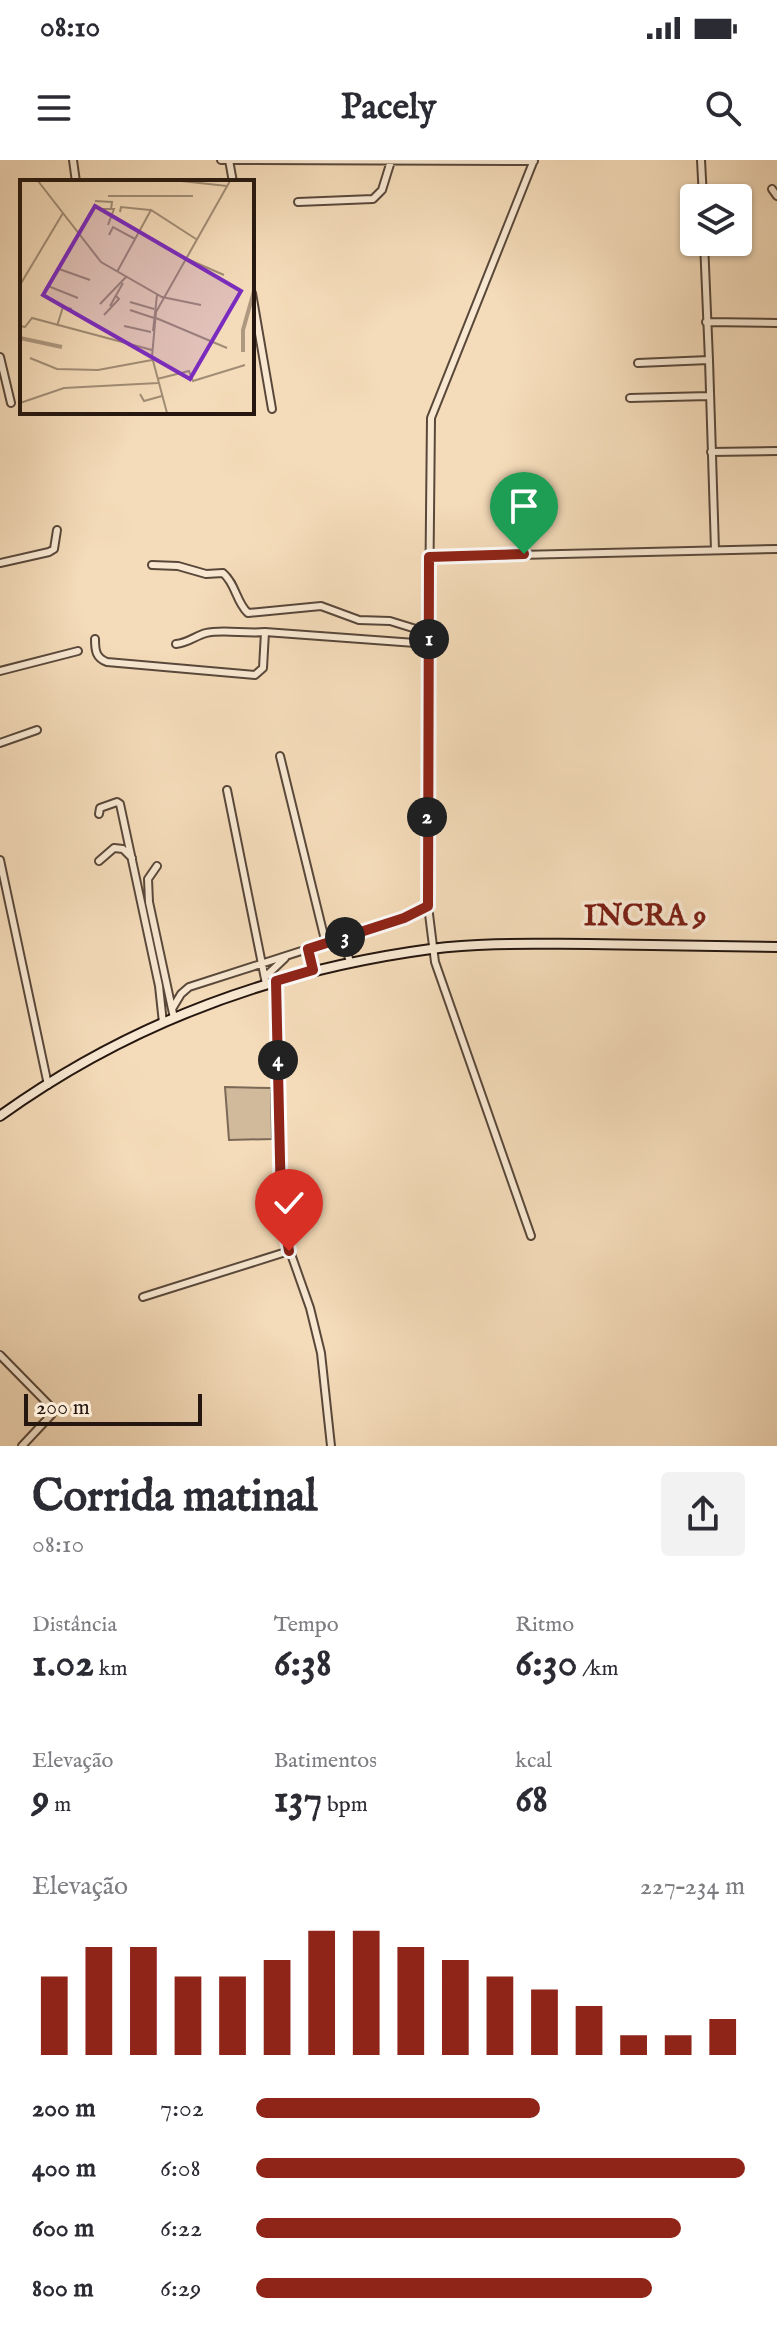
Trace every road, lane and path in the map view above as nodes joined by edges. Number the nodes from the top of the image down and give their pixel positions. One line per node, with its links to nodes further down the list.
1 (73, 160): 7 (street)
2 (221, 160): 3 (street)
3 (229, 160): 5 (street); 8 (street)
4 (701, 160): 9 (street)
5 (391, 161): 6 (street); 12 (street)
6 (534, 161): 29 (street)
7 (76, 180)
8 (233, 180)
9 (702, 184)
10 (772, 189): 11 (street)
11 (777, 196)
12 (298, 202)
13 (704, 256): 15 (street)
14 (254, 305): 23 (street)
15 (706, 322): 16 (street); 18 (street)
16 (777, 323)
17 (0, 357): 22 (street)
18 (709, 360): 19 (street); 20 (street)
19 (638, 363)
20 (709, 396): 21 (street); 25 (street)
21 (630, 398)
22 (11, 403)
23 (272, 409)
24 (777, 451): 25 (street)
25 (711, 452): 28 (street)
26 (57, 530): 30 (street)
27 (777, 549): 28 (street)
28 (715, 550): 29 (street)
29 (429, 557): 33 (street)
30 (0, 563)
31 (152, 565): 33 (street)
32 (265, 632): 34 (street); 35 (street); 36 (street)
33 (429, 633): 36 (street)
34 (95, 639)
35 (176, 644)
36 (429, 644): 48 (street)
37 (78, 651): 38 (street)
38 (0, 671)
39 (37, 730): 40 (street)
40 (0, 743)
41 (280, 756): 50 (street)
42 (227, 790): 55 (street)
43 (99, 814): 44 (street)
44 (132, 858): 46 (street); 60 (street)
45 (0, 860): 61 (street)
46 (99, 861)
47 (157, 866): 59 (street)
48 (428, 906): 49 (street); 53 (street)
49 (343, 938): 50 (street); 56 (street)
50 (326, 944): 52 (street)
51 (777, 947): 53 (main road)
52 (308, 949): 54 (street); 57 (street)
53 (433, 949): 56 (main road); 63 (street)
54 (288, 956): 55 (street); 58 (street)
55 (262, 962): 58 (street); 59 (street)
56 (350, 962): 57 (main road)
57 (313, 970): 58 (main road)
58 (269, 980): 59 (main road); 64 (street)
59 (173, 1013): 60 (main road)
60 (163, 1023): 61 (main road)
61 (48, 1085): 62 (main road)
62 (0, 1116)
63 (531, 1236)
64 (289, 1251): 65 (street); 68 (street)
65 (143, 1297)
66 (0, 1355): 67 (street)
67 (22, 1446)
68 (331, 1446)

